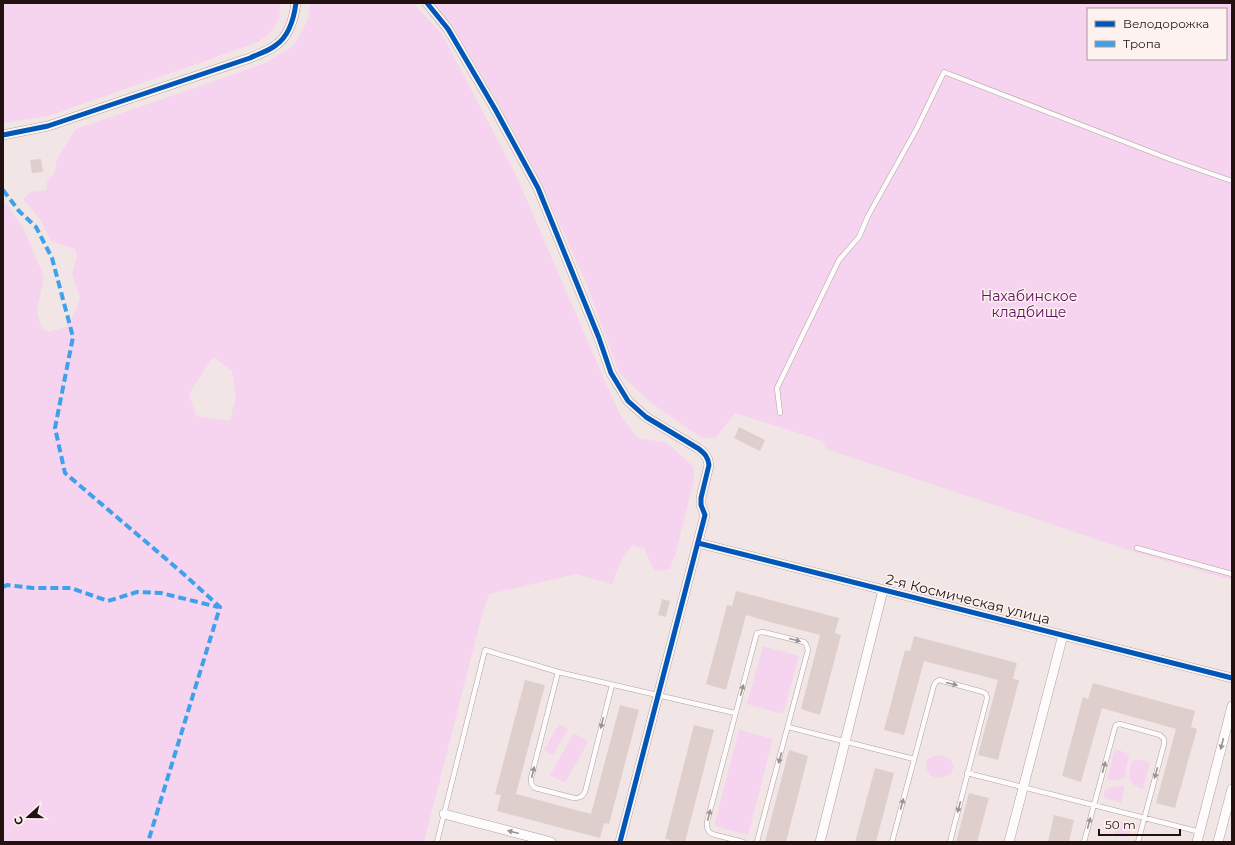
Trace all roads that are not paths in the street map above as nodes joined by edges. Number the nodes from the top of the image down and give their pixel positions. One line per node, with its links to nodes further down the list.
1 (296, 3): 3 (street)
2 (426, 3): 6 (street)
3 (3, 135)
4 (1232, 181): 5 (lane)
5 (780, 413)
6 (698, 544): 9 (street, 2-я Космическая улица); 14 (street)
7 (1137, 548): 8 (lane)
8 (1232, 574)
9 (883, 590): 10 (street, 2-я Космическая улица); 19 (street)
10 (1063, 635): 12 (street, 2-я Космическая улица); 22 (street)
11 (558, 672): 13 (lane); 13 (lane, one-way to 11); 25 (lane)
12 (1232, 678)
13 (612, 685): 14 (lane)
14 (658, 695): 16 (lane); 30 (street)
15 (1232, 706): 18 (street)
16 (735, 713): 17 (lane, one-way to 17); 31 (lane, one-way to 16)
17 (788, 727): 19 (lane); 32 (lane, one-way to 32)
18 (1229, 730): 27 (street, one-way to 27)
19 (845, 742): 20 (lane); 33 (street)
20 (914, 759): 21 (lane, one-way to 21); 34 (lane, one-way to 20)
21 (967, 773): 22 (lane); 35 (lane, one-way to 35)
22 (1024, 787): 24 (lane); 36 (street)
23 (1232, 790): 40 (street)
24 (1094, 805): 26 (lane); 26 (lane, one-way to 26); 37 (lane, one-way to 24)
25 (444, 814): 28 (lane); 29 (street, one-way to 25)
26 (1144, 818): 27 (lane); 38 (lane)
27 (1200, 832): 39 (street)
28 (437, 842)
29 (551, 842)
30 (620, 842)
31 (743, 842)
32 (757, 842)
33 (820, 842)
34 (892, 842)
35 (950, 842)
36 (1009, 842)
37 (1084, 842)
38 (1138, 842)
39 (1197, 842)
40 (1218, 842)

